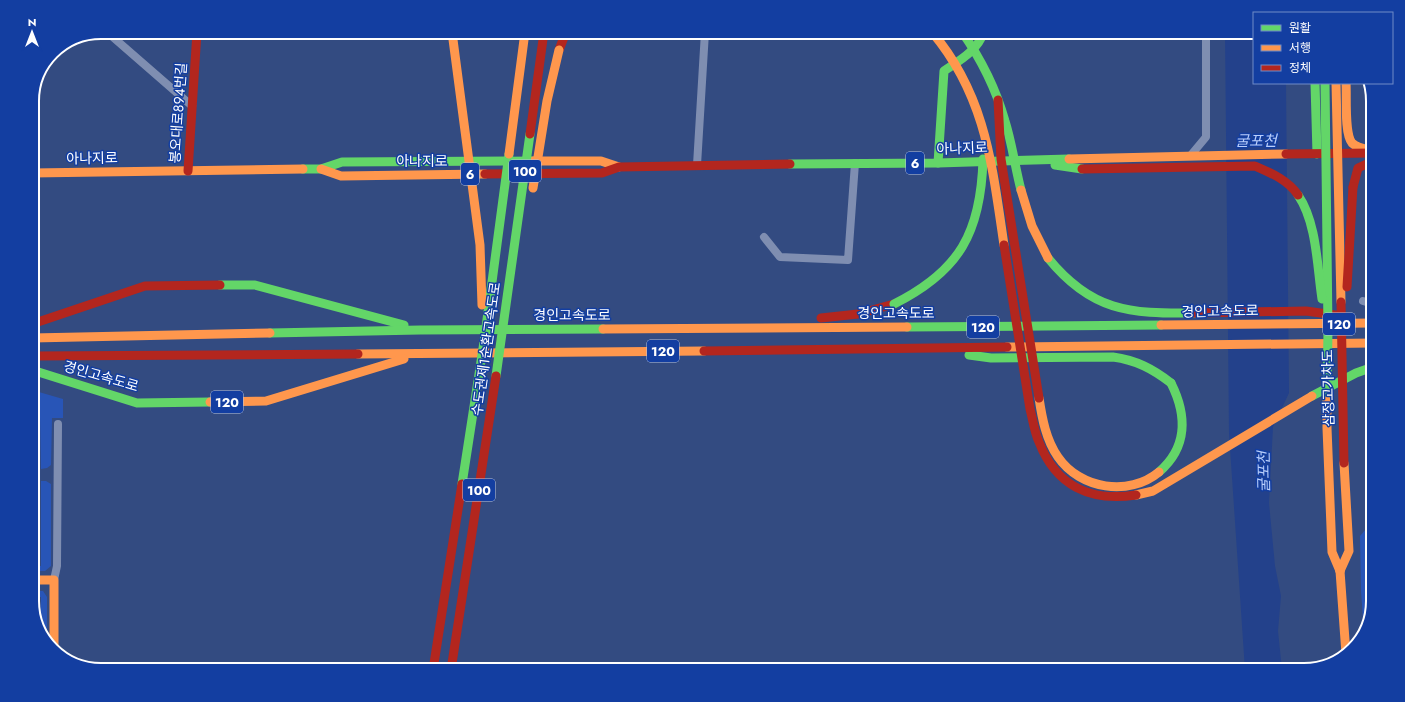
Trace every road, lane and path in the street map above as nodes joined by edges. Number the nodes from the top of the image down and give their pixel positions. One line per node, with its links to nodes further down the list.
1 (115, 39): 17 (street)
2 (197, 39): 17 (main road, 봉오대로894번길)
3 (453, 39): 46 (main road, bridge)
4 (524, 39): 46 (main road, 수도권제1순환고속도로 / 100, bridge)
5 (543, 39): 37 (main road, 수도권제1순환고속도로 / 100, bridge)
6 (563, 39): 32 (main road, bridge)
7 (705, 39): 27 (street)
8 (938, 39): 18 (main road, bridge)
9 (966, 39): 16 (main road, bridge)
10 (982, 39): 24 (main road)
11 (1206, 39): 22 (street)
12 (1316, 84): 21 (main road)
13 (1325, 84): 43 (main road, 삼정고가차도, bridge)
14 (1336, 84): 44 (main road, 삼정고가차도, bridge)
15 (1346, 84): 19 (main road)
16 (998, 100): 38 (main road, bridge); 48 (main road, bridge)
17 (192, 106): 30 (main road, 봉오대로894번길)
18 (983, 130): 41 (main road, bridge); 51 (main road, bridge)
19 (1366, 149)
20 (1366, 153): 21 (main road, 6)
21 (1316, 154): 22 (main road, 아나지로 / 6)
22 (1191, 155): 23 (main road, 아나지로 / 6)
23 (1025, 160): 24 (main road, 아나지로 / 6); 43 (main road, bridge)
24 (938, 163): 25 (main road, 아나지로 / 6)
25 (855, 164): 27 (main road, 아나지로 / 6); 33 (street)
26 (1366, 164): 44 (main road, bridge)
27 (697, 165): 28 (main road, 아나지로 / 6)
28 (619, 167): 29 (main road, 아나지로 / 6); 29 (main road, 아나지로 / 6)
29 (321, 169): 30 (main road, 아나지로 / 6)
30 (188, 171): 31 (main road, 아나지로 / 6)
31 (39, 173)
32 (531, 199)
33 (764, 237)
34 (523, 253): 37 (main road, bridge)
35 (1363, 301): 36 (street)
36 (1366, 302)
37 (506, 310): 62 (main road, 수도권제1순환고속도로 / 100, bridge)
38 (1366, 318)
39 (39, 322): 42 (main road, 경인고속도로 / 120)
40 (1366, 323): 41 (main road, 경인고속도로 / 120)
41 (753, 328): 42 (main road, 경인고속도로 / 120)
42 (420, 330): 45 (main road, 경인고속도로 / 120)
43 (1328, 330): 54 (main road, 삼정고가차도, bridge)
44 (1341, 331): 54 (main road, 삼정고가차도, bridge)
45 (39, 338)
46 (484, 342): 60 (main road, 수도권제1순환고속도로 / 100, bridge)
47 (1366, 343): 48 (main road, 경인고속도로 / 120)
48 (904, 348): 49 (main road, 경인고속도로 / 120)
49 (421, 354): 50 (main road, 경인고속도로 / 120); 52 (main road, 경인고속도로 / 120)
50 (39, 356)
51 (1366, 369)
52 (39, 372)
53 (58, 424): 56 (street)
54 (1340, 571): 59 (main road, 삼정고가차도)
55 (39, 580): 56 (main road)
56 (54, 580): 58 (main road)
57 (447, 620): 61 (main road)
58 (54, 642)
59 (1346, 647)
60 (434, 663)
61 (441, 663)
62 (452, 663)

